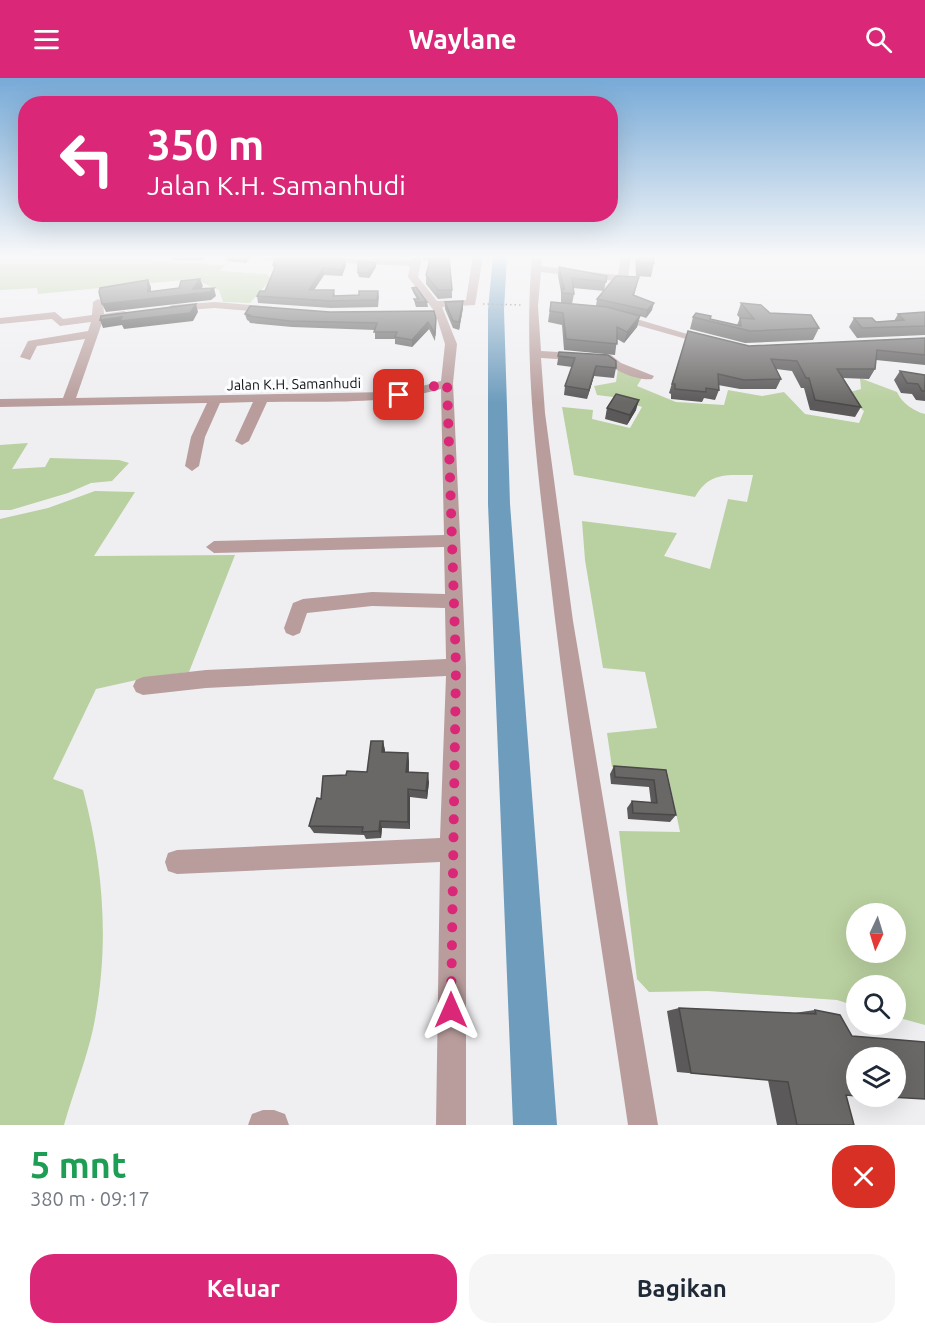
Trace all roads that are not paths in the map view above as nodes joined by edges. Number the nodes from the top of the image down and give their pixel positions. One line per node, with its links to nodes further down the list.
1 (98, 305): 10 (street)
2 (431, 305): 6 (street)
3 (460, 305): 6 (street)
4 (533, 305): 14 (street)
5 (160, 309): 7 (street)
6 (434, 309): 17 (street)
7 (290, 311)
8 (139, 312): 10 (street)
9 (602, 312): 13 (street)
10 (98, 318): 11 (street); 12 (street)
11 (0, 321)
12 (92, 334): 15 (street); 19 (street)
13 (719, 344)
14 (546, 354): 16 (street); 35 (street)
15 (26, 357)
16 (648, 376)
17 (447, 383): 18 (street, Jalan K.H. Samanhudi); 24 (street)
18 (262, 398): 20 (street, Jalan K.H. Samanhudi); 22 (street)
19 (69, 400): 20 (street, Jalan K.H. Samanhudi); 21 (street, Jalan K.H. Samanhudi)
20 (215, 400): 23 (street)
21 (0, 403)
22 (242, 441)
23 (192, 465)
24 (442, 542): 25 (street); 26 (street)
25 (214, 547)
26 (442, 601): 27 (street); 28 (street)
27 (293, 628)
28 (442, 667): 29 (street); 30 (street)
29 (142, 686)
30 (437, 849): 31 (street); 34 (street)
31 (177, 862)
32 (263, 1125): 33 (street)
33 (274, 1125)
34 (451, 1125)
35 (643, 1125)

